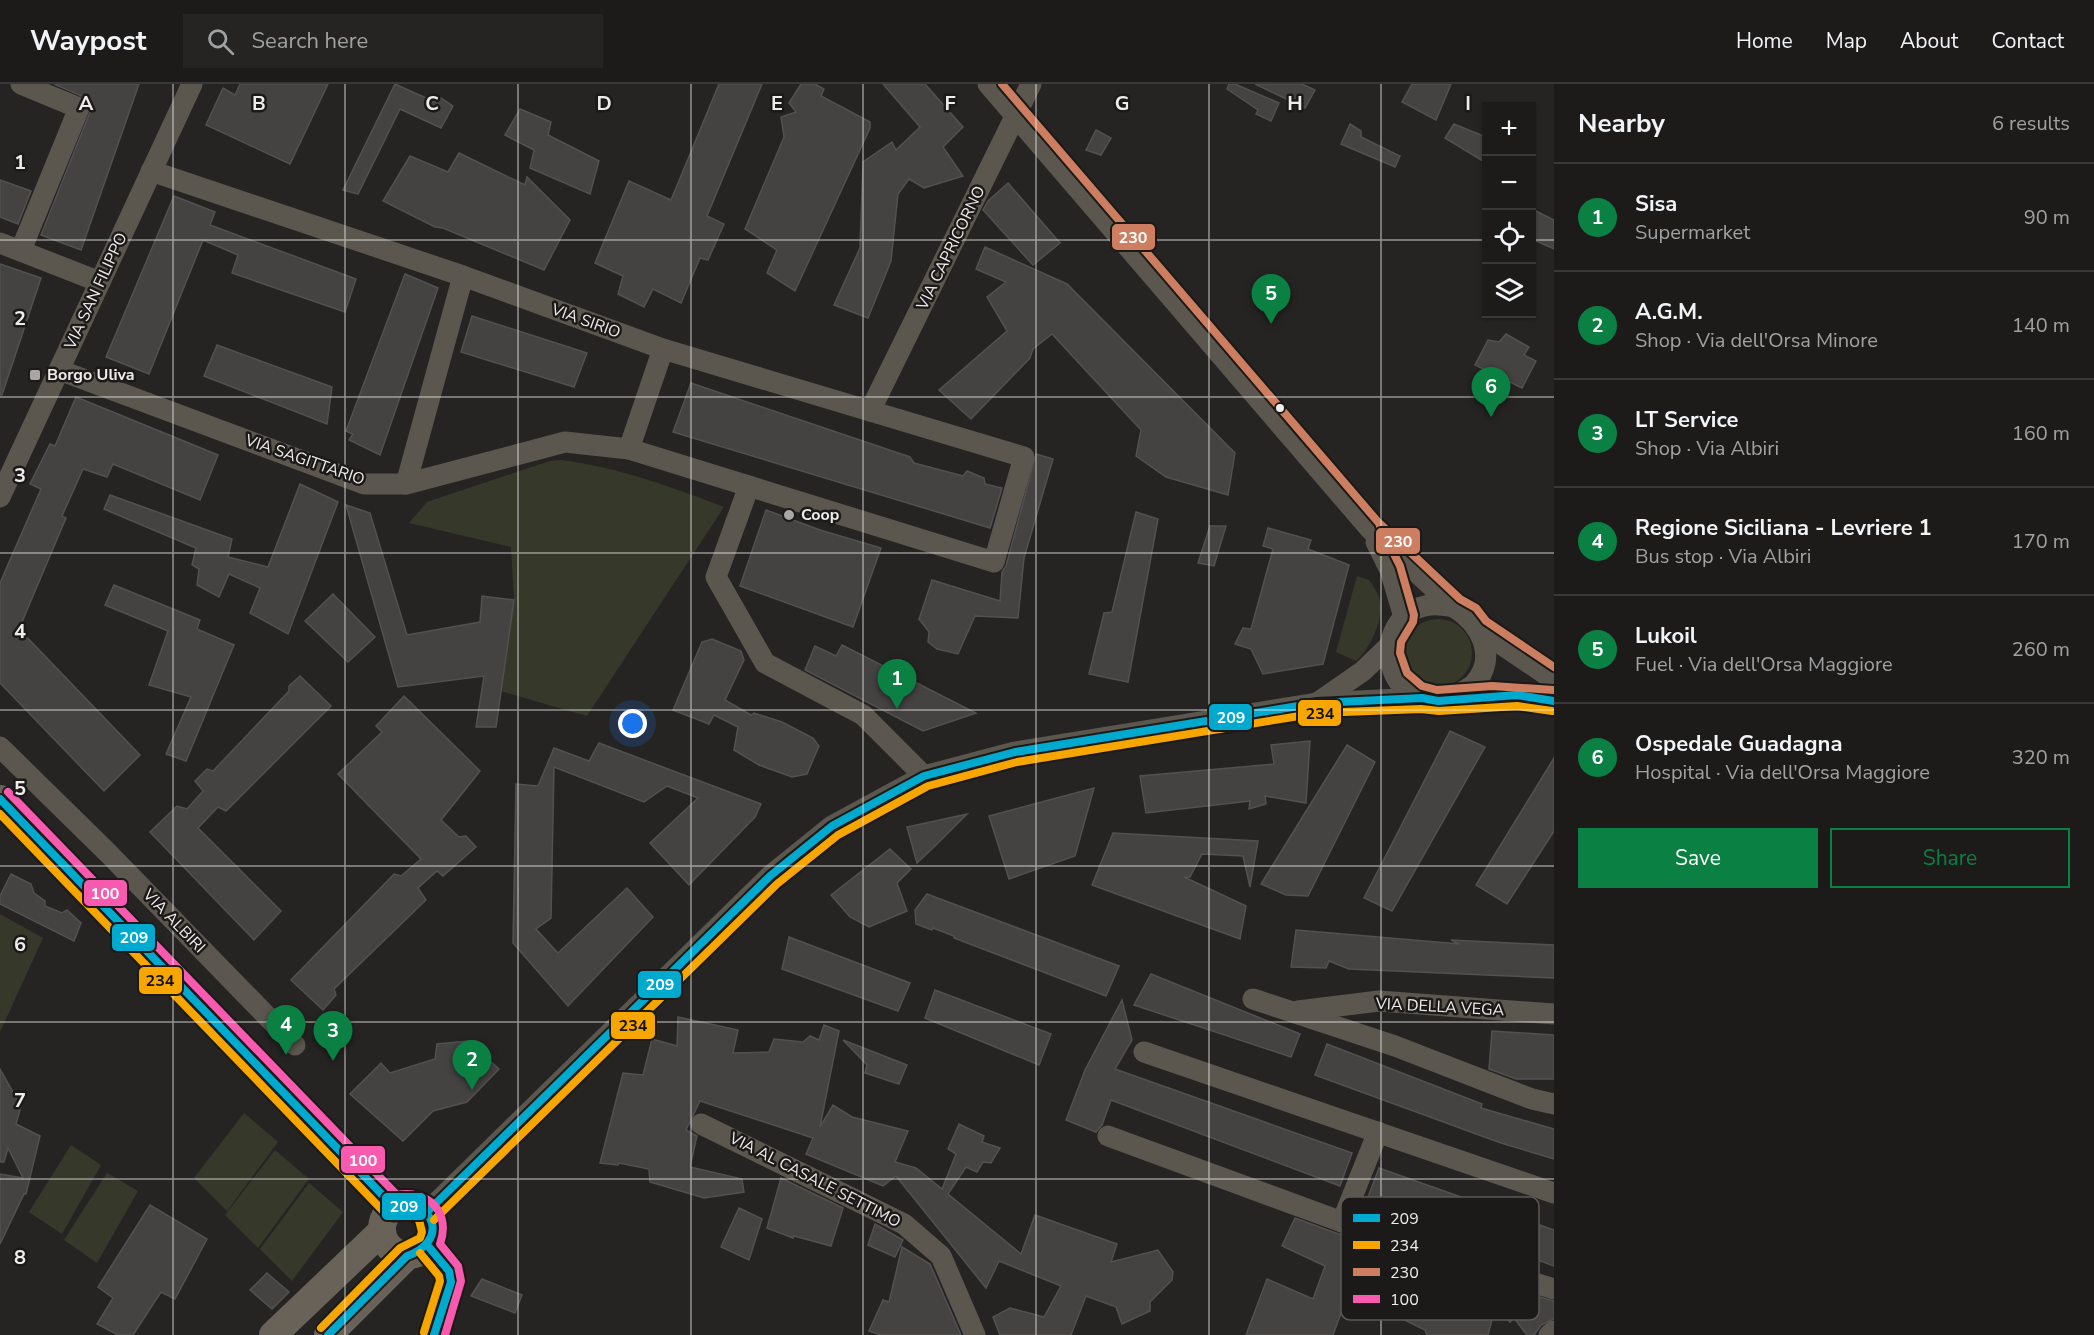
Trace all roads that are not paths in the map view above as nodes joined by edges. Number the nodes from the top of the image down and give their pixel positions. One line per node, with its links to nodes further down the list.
1 (21, 84): 8 (street)
2 (192, 84): 6 (street, VIA SAN FILIPPO)
3 (988, 84): 5 (street)
4 (1031, 84): 5 (street, VIA CAPRICORNO)
5 (1017, 115): 13 (street, VIA CAPRICORNO); 19 (street)
6 (151, 171): 9 (street, VIA SIRIO); 10 (street, VIA SAN FILIPPO)
7 (0, 243): 8 (street)
8 (21, 250): 10 (street)
9 (463, 276): 11 (street, VIA SIRIO); 16 (street)
10 (100, 282): 12 (street, VIA SAN FILIPPO)
11 (663, 349): 13 (street, VIA SIRIO); 14 (street)
12 (59, 370): 16 (street, VIA SAGITTARIO); 17 (street, VIA SAN FILIPPO)
13 (870, 411): 15 (street, VIA SIRIO)
14 (629, 449): 16 (street, VIA SAGITTARIO); 18 (street, VIA SAGITTARIO)
15 (1024, 457): 18 (street, VIA SAGITTARIO)
16 (406, 484)
17 (2, 486)
18 (749, 486): 30 (street)
19 (1370, 529): 20 (street); 21 (street)
20 (1454, 607): 21 (street); 22 (street)
21 (1404, 617): 23 (street)
22 (1479, 629): 24 (street); 26 (street)
23 (1389, 646): 25 (street); 28 (street)
24 (1554, 680)
25 (1422, 698): 26 (street); 28 (street)
26 (1454, 698): 27 (street)
27 (1554, 701)
28 (1317, 703): 30 (street)
29 (0, 747): 35 (street, VIA ALBIRI)
30 (924, 776): 44 (street)
31 (0, 799): 43 (street)
32 (1253, 999): 33 (street)
33 (1290, 1011): 34 (street, VIA DELLA VEGA); 37 (street)
34 (1554, 1014)
35 (295, 1045)
36 (1144, 1052): 39 (street)
37 (1554, 1104)
38 (701, 1124): 54 (street, VIA AL CASALE SETTIMO)
39 (1378, 1132): 41 (street); 42 (street)
40 (1108, 1136): 45 (street)
41 (1554, 1193)
42 (1352, 1197)
43 (394, 1207): 44 (street); 46 (street)
44 (427, 1212): 47 (street)
45 (1341, 1222)
46 (382, 1232): 47 (street); 51 (street)
47 (418, 1251): 52 (street); 53 (street)
48 (1539, 1284): 49 (street)
49 (1554, 1289)
50 (1554, 1332): 55 (street)
51 (273, 1335)
52 (328, 1335)
53 (434, 1335)
54 (975, 1335)
55 (1549, 1335)

